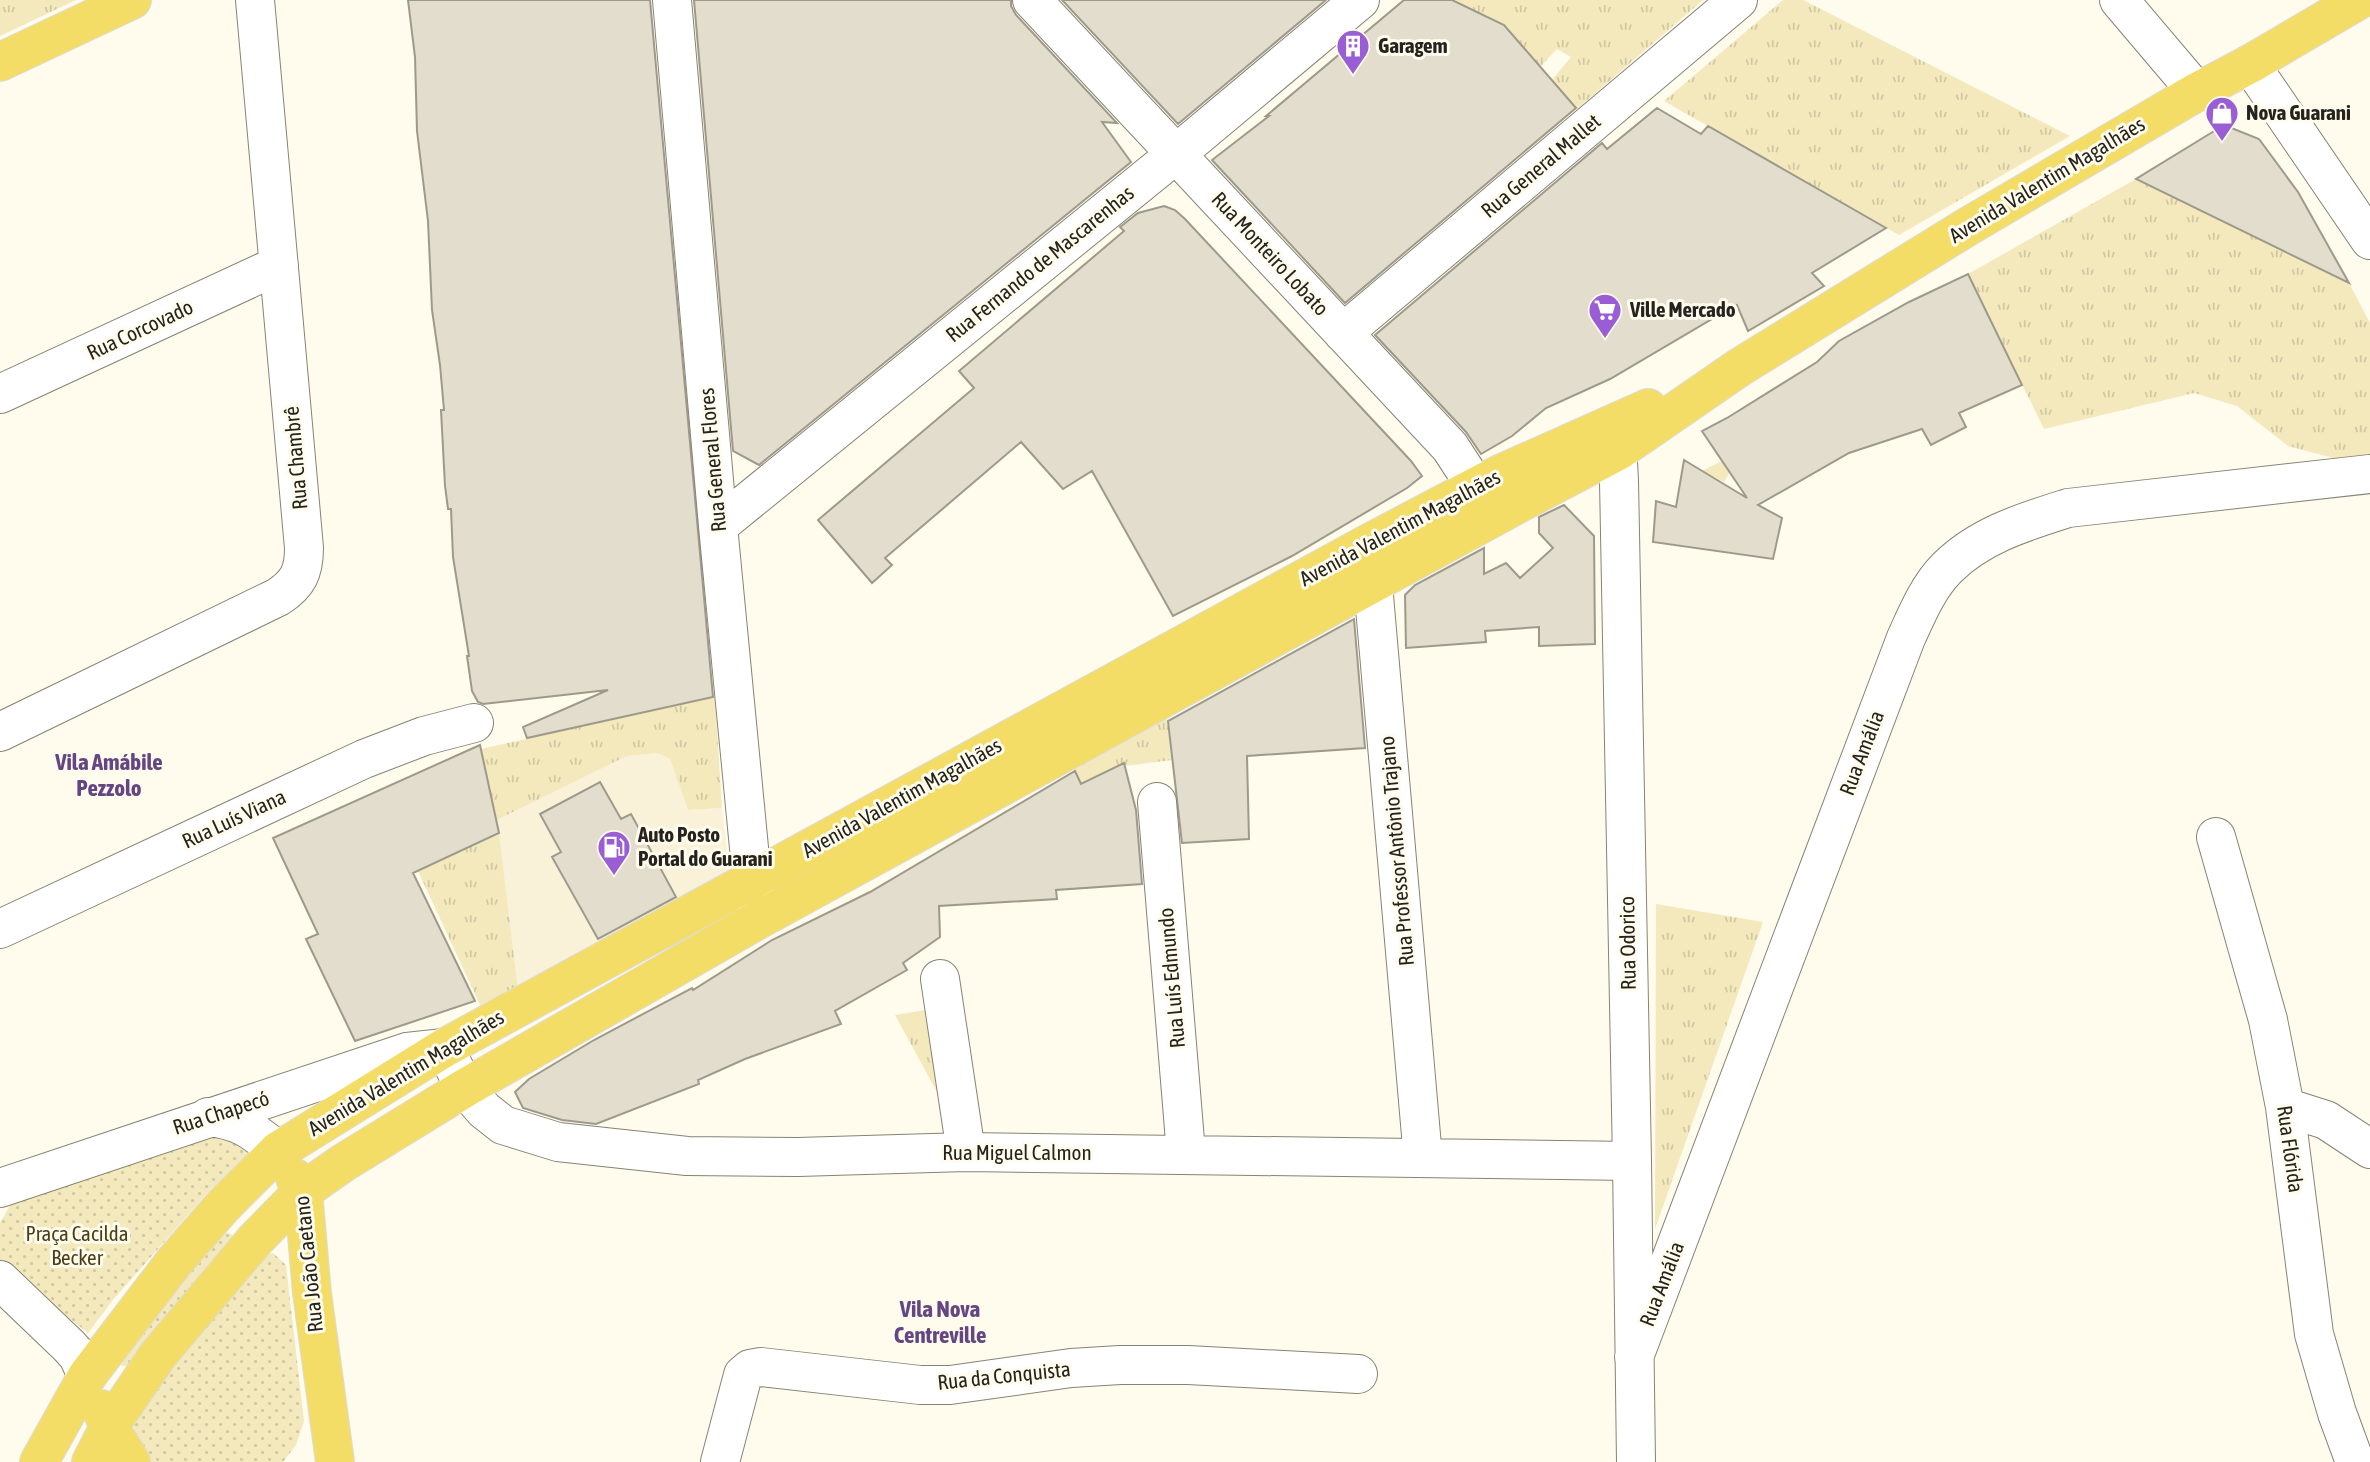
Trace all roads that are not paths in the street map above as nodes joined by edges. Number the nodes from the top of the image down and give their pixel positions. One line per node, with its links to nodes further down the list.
1 (132, 0): 9 (main road)
2 (255, 0): 14 (street, Rua Chambrê)
3 (672, 0): 20 (street, Rua General Flores)
4 (1032, 0): 12 (street, Rua Monteiro Lobato)
5 (1360, 0): 12 (street, Rua Fernando de Mascarenhas)
6 (1738, 0): 15 (street, Rua General Mallet)
7 (2119, 0): 11 (street)
8 (2359, 0): 10 (main road, Avenida Valentim Magalhães)
9 (0, 62)
10 (2250, 64): 11 (main road, Avenida Valentim Magalhães); 13 (street)
11 (2197, 92): 17 (main road, Avenida Valentim Magalhães)
12 (1176, 154): 15 (street, Rua Monteiro Lobato); 20 (street, Rua Fernando de Mascarenhas)
13 (2370, 240)
14 (279, 265): 16 (street, Rua Corcovado); 24 (street, Rua Chambrê)
15 (1343, 333): 19 (street, Rua Monteiro Lobato)
16 (0, 394)
17 (1617, 437): 19 (main road, Avenida Valentim Magalhães); 40 (street, Rua Odorico)
18 (2370, 474): 44 (street, Rua Amália)
19 (1482, 504): 21 (main road, Avenida Valentim Magalhães); 22 (main road, Avenida Valentim Magalhães)
20 (718, 526): 27 (street, Rua General Flores)
21 (1369, 543): 22 (street, Rua Professor Antônio Trajano); 27 (main road, Avenida Valentim Magalhães)
22 (1374, 583): 28 (main road, Avenida Valentim Magalhães); 39 (street, Rua Professor Antônio Trajano)
23 (474, 723): 29 (street, Rua Luís Viana)
24 (0, 732)
25 (1157, 802): 38 (street, Rua Luís Edmundo)
26 (2216, 837): 33 (street, Rua Flórida)
27 (752, 879): 28 (street, Rua General Flores); 31 (main road, Avenida Valentim Magalhães)
28 (758, 920): 32 (main road, Avenida Valentim Magalhães)
29 (0, 929)
30 (940, 979): 37 (street)
31 (444, 1048): 32 (street, Rua Miguel Calmon); 34 (street, Rua Chapecó); 36 (main road, Avenida Valentim Magalhães)
32 (465, 1088): 37 (street, Rua Miguel Calmon); 42 (main road, Avenida Valentim Magalhães)
33 (2286, 1107): 35 (street); 54 (street, Rua Flórida)
34 (208, 1117): 36 (street, Rua João Caetano); 41 (street, Rua Chapecó)
35 (2370, 1149)
36 (278, 1151): 42 (main road, Rua João Caetano); 46 (main road, Avenida Valentim Magalhães)
37 (965, 1152): 38 (street, Rua Miguel Calmon)
38 (1186, 1153): 39 (street, Rua Miguel Calmon)
39 (1423, 1158): 40 (street, Rua Miguel Calmon)
40 (1632, 1161): 44 (street, Rua Odorico)
41 (0, 1188)
42 (303, 1191): 47 (main road, Avenida Valentim Magalhães); 48 (main road, Rua João Caetano)
43 (0, 1280): 46 (street)
44 (1634, 1357): 53 (street, Rua Odorico)
45 (1358, 1374): 52 (street, Rua da Conquista)
46 (87, 1376): 47 (main road); 49 (main road, Avenida Valentim Magalhães)
47 (109, 1427): 50 (main road, Avenida Valentim Magalhães); 51 (main road)
48 (329, 1455)
49 (39, 1462)
50 (91, 1462)
51 (131, 1462)
52 (720, 1462)
53 (1636, 1462)
54 (2355, 1462)

